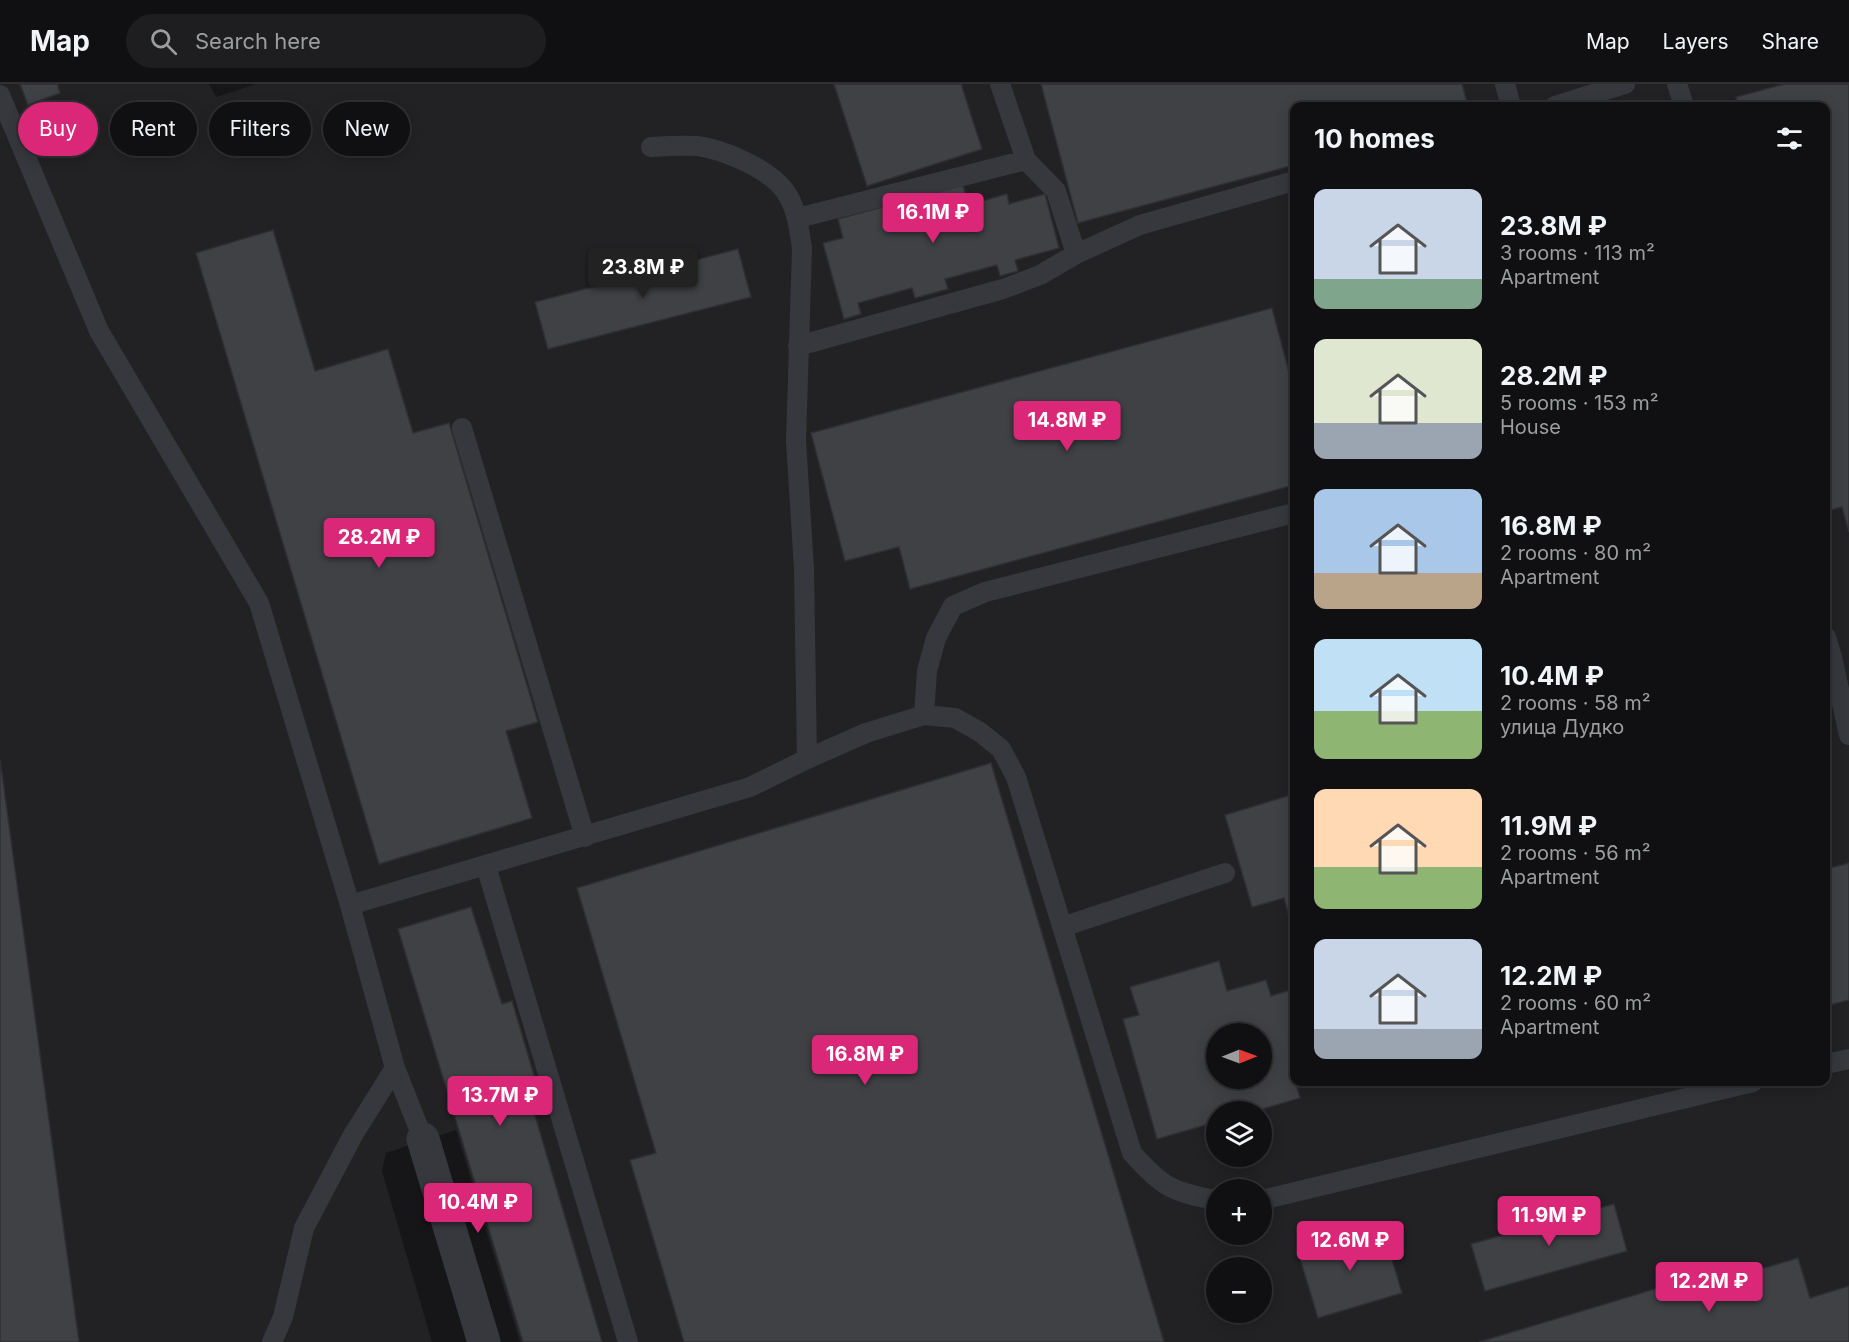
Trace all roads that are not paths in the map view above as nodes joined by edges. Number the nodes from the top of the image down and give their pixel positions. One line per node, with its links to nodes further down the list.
1 (1000, 84): 10 (lane)
2 (1505, 84): 6 (lane)
3 (1625, 84): 7 (lane)
4 (1677, 84): 8 (lane)
5 (0, 95): 24 (lane)
6 (1510, 102)
7 (1568, 102)
8 (1683, 102)
9 (651, 147): 12 (lane)
10 (1026, 160): 12 (lane); 13 (lane)
11 (1290, 182): 13 (lane)
12 (798, 218): 14 (lane)
13 (1076, 254): 14 (lane)
14 (798, 346): 20 (lane)
15 (462, 428): 21 (lane)
16 (1290, 514): 18 (lane)
17 (1830, 650): 19 (lane)
18 (924, 715): 20 (lane); 25 (lane)
19 (1849, 735)
20 (807, 759): 21 (lane)
21 (585, 837): 22 (lane)
22 (486, 866): 24 (lane); 35 (lane)
23 (1225, 873): 25 (lane)
24 (350, 905): 28 (lane)
25 (1062, 927): 31 (lane)
26 (1849, 1059): 27 (lane)
27 (1830, 1063)
28 (395, 1068): 30 (lane); 33 (lane)
29 (1737, 1086): 32 (lane)
30 (423, 1139): 34 (street)
31 (1206, 1198)
32 (1272, 1198)
33 (272, 1342)
34 (483, 1342)
35 (628, 1342)

